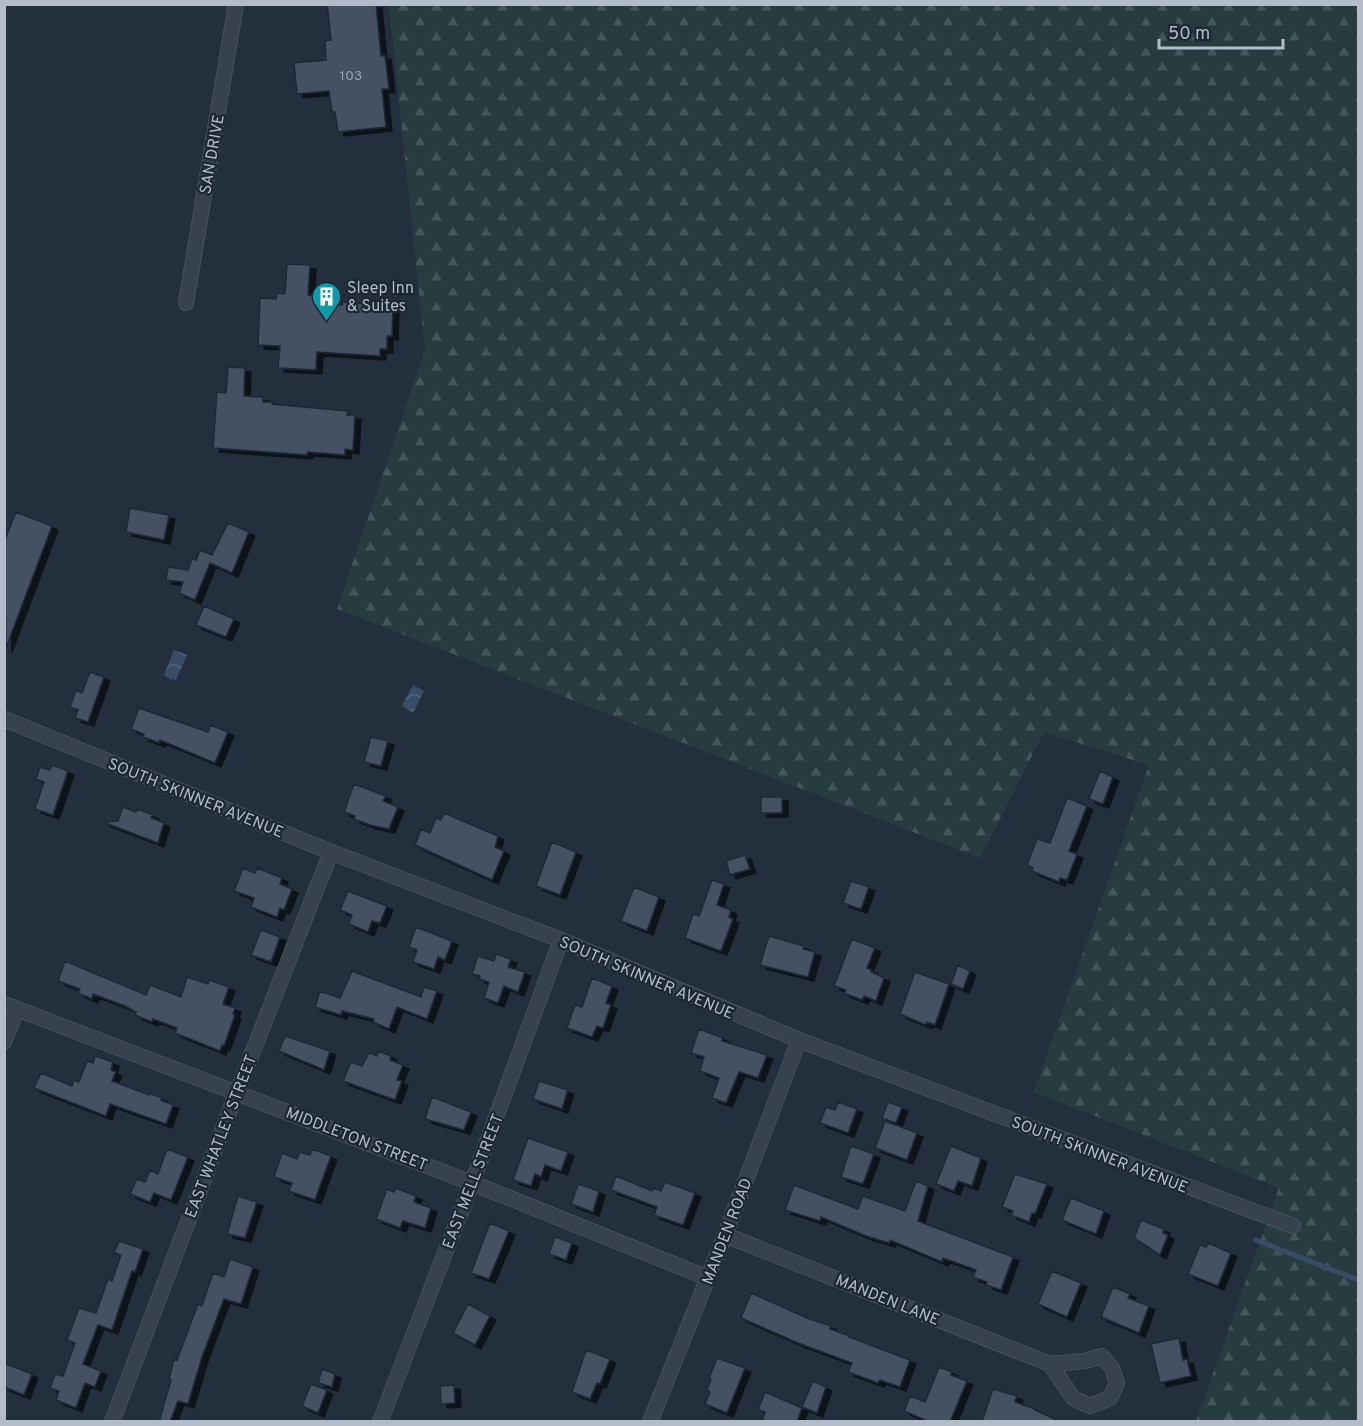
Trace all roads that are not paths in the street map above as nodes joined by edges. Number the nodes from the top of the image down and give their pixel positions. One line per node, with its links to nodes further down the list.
1 (236, 4): 2 (street, SAN DRIVE)
2 (186, 303)
3 (4, 719): 4 (street, SOUTH SKINNER AVENUE)
4 (331, 852): 5 (street, SOUTH SKINNER AVENUE); 9 (street, EAST WHATLEY STREET)
5 (561, 940): 7 (street, SOUTH SKINNER AVENUE); 10 (street, EAST MELL STREET)
6 (11, 1006): 8 (street); 9 (street, MIDDLETON STREET)
7 (799, 1040): 11 (street, SOUTH SKINNER AVENUE); 12 (street, MANDEN ROAD)
8 (4, 1042)
9 (237, 1092): 10 (street, MIDDLETON STREET); 15 (street, EAST WHATLEY STREET)
10 (472, 1183): 13 (street, MIDDLETON STREET); 16 (street, EAST MELL STREET)
11 (1293, 1226)
12 (725, 1235): 13 (street, MANDEN ROAD); 14 (street, MANDEN LANE)
13 (708, 1278): 17 (street, MANDEN ROAD)
14 (1050, 1364)
15 (112, 1422)
16 (380, 1422)
17 (651, 1422)

